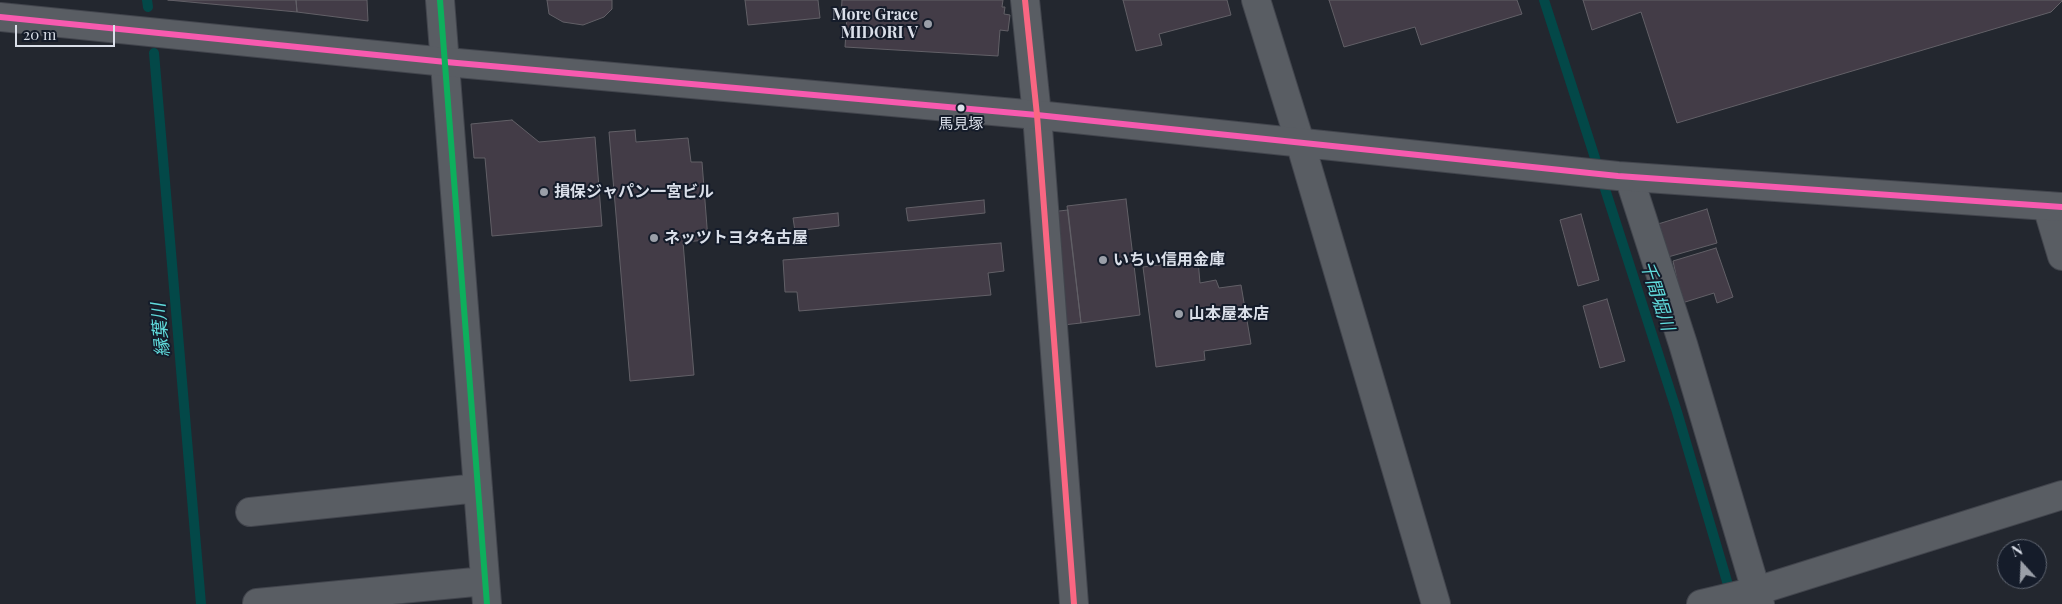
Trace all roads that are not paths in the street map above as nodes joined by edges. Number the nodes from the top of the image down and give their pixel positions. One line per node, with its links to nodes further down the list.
1 (440, 0): 5 (street)
2 (1025, 0): 6 (street)
3 (1256, 0): 7 (street)
4 (0, 17): 5 (street)
5 (446, 62): 6 (street); 11 (street)
6 (1037, 115): 7 (street); 18 (street)
7 (1300, 142): 8 (street); 19 (street)
8 (1624, 177): 9 (street); 15 (street)
9 (2055, 207): 10 (street)
10 (2062, 256)
11 (478, 488): 13 (street); 14 (street)
12 (2062, 495): 15 (street)
13 (250, 512)
14 (486, 592): 17 (street)
15 (1753, 596): 16 (street)
16 (1709, 602)
17 (257, 603)
18 (1074, 604)
19 (1436, 604)

